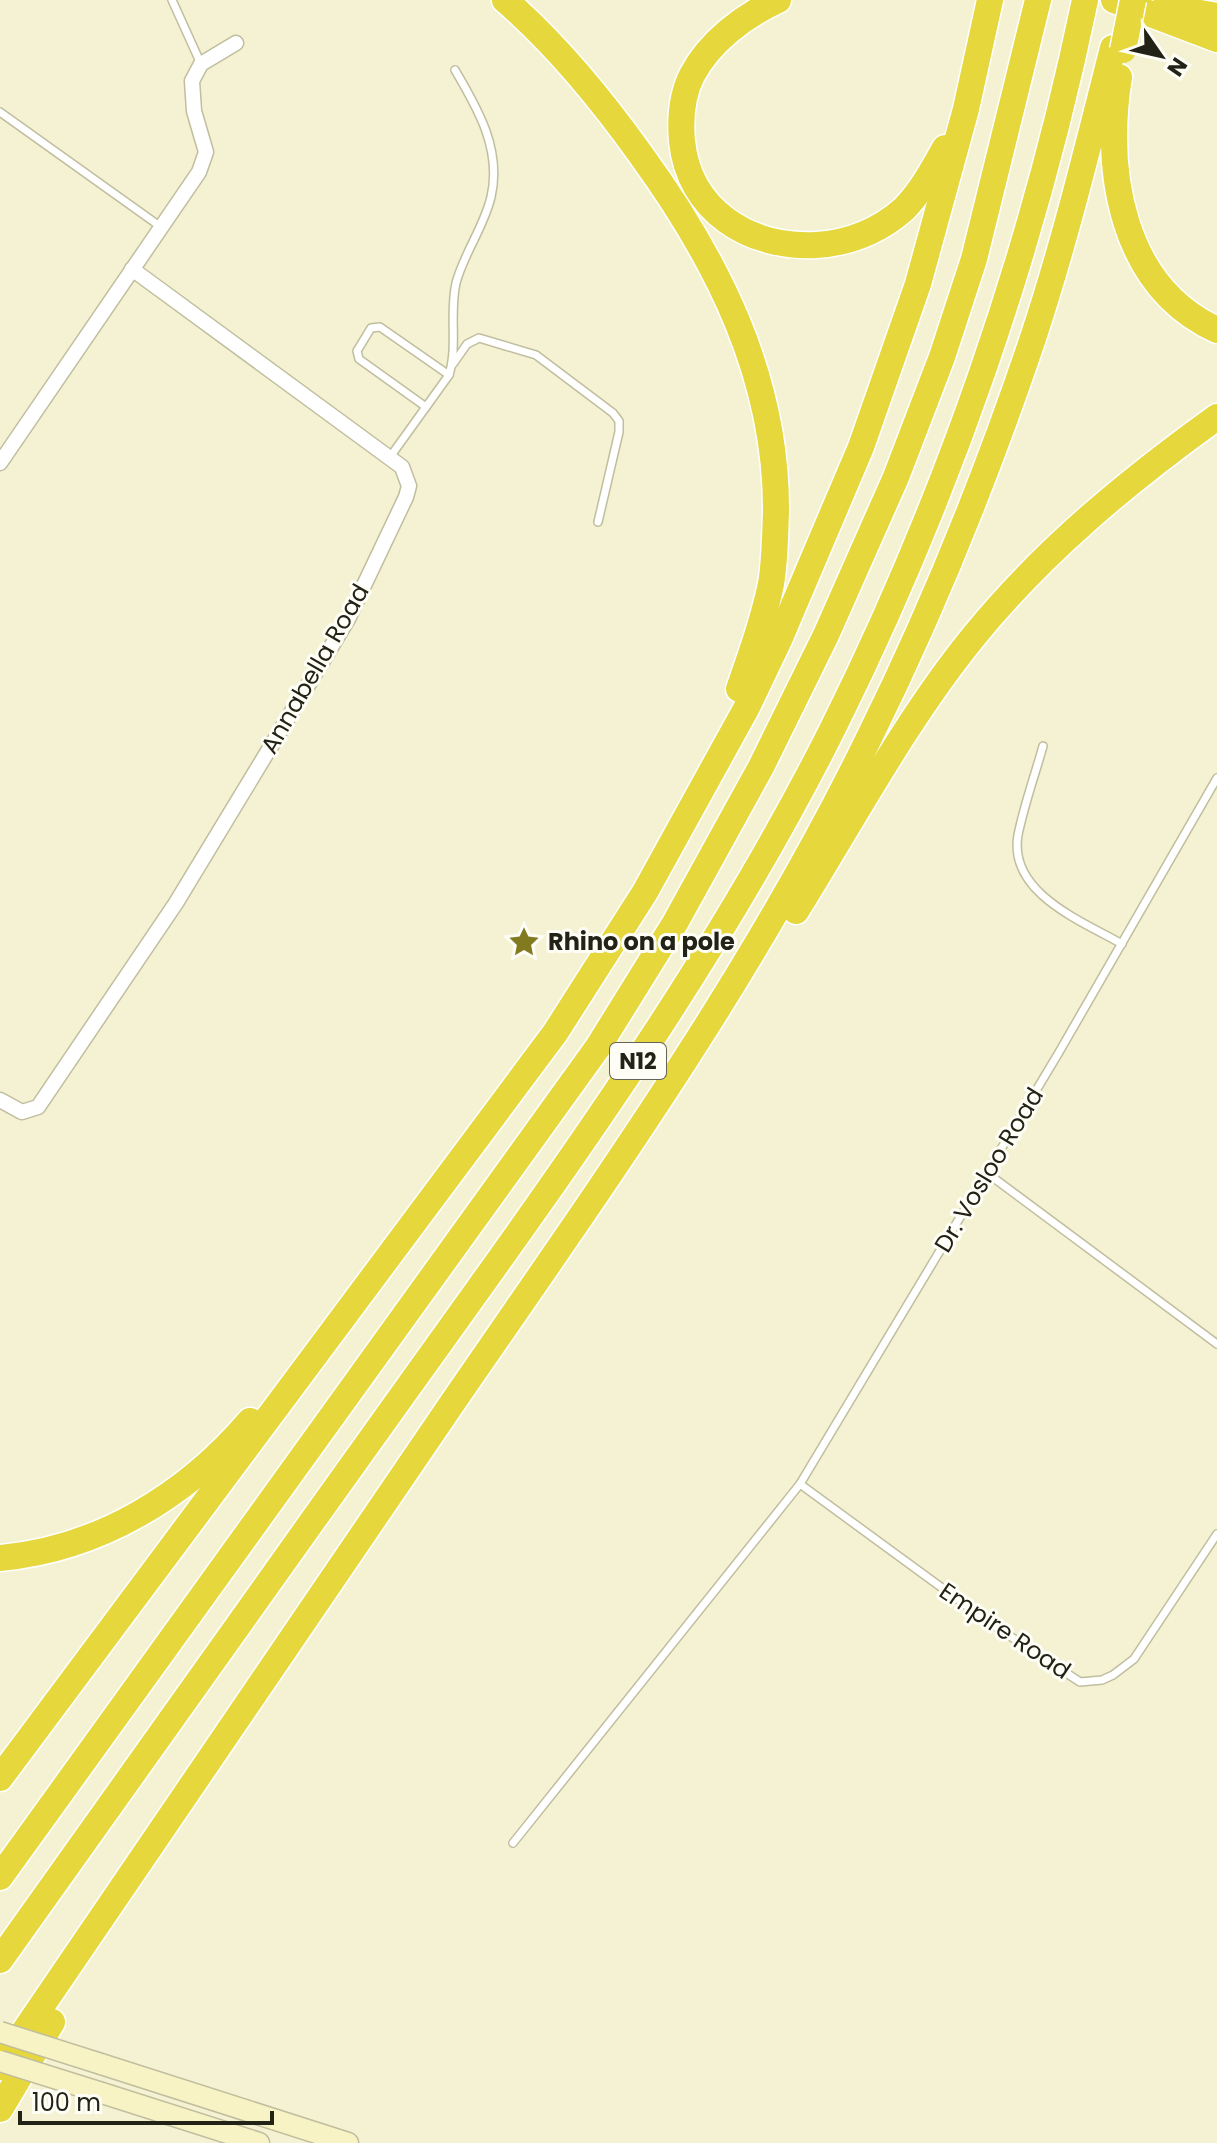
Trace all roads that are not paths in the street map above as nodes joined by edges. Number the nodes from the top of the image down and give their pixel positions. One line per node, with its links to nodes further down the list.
1 (172, 0): 13 (lane)
2 (505, 0): 29 (highway)
3 (778, 0): 15 (highway)
4 (990, 0): 15 (highway)
5 (1038, 0): 42 (highway, N12)
6 (1085, 0): 43 (highway, N12)
7 (1114, 0): 10 (highway)
8 (1128, 0): 9 (highway); 12 (highway)
9 (1217, 16)
10 (1217, 39)
11 (236, 43): 13 (street)
12 (1118, 49): 19 (highway); 32 (highway)
13 (201, 64): 17 (street)
14 (455, 70): 20 (lane)
15 (966, 109): 29 (highway)
16 (0, 112): 17 (lane)
17 (161, 227): 18 (street)
18 (132, 269): 24 (street, Annabella Road); 25 (street)
19 (1217, 330)
20 (452, 366): 21 (lane); 26 (lane)
21 (449, 375): 22 (lane); 22 (lane)
22 (426, 407): 24 (lane)
23 (1217, 417): 32 (highway)
24 (389, 457): 31 (street, Annabella Road)
25 (0, 463)
26 (598, 522)
27 (1043, 746): 30 (lane)
28 (1217, 778): 30 (lane, Dr. Vosloo Road)
29 (645, 892): 34 (highway)
30 (1122, 944): 33 (lane, Dr. Vosloo Road)
31 (0, 1100)
32 (625, 1152): 40 (highway)
33 (987, 1173): 35 (lane); 36 (lane, Dr. Vosloo Road)
34 (376, 1274): 38 (highway); 39 (highway)
35 (1217, 1344)
36 (800, 1484): 37 (lane, Empire Road); 41 (lane, Dr. Vosloo Road)
37 (1217, 1534)
38 (0, 1558)
39 (0, 1778)
40 (193, 1785): 46 (highway); 47 (highway)
41 (513, 1843)
42 (0, 1877)
43 (0, 1960)
44 (0, 2032): 49 (main road, bridge)
45 (0, 2061): 48 (main road, bridge)
46 (0, 2067)
47 (0, 2109)
48 (259, 2143)
49 (348, 2143)

